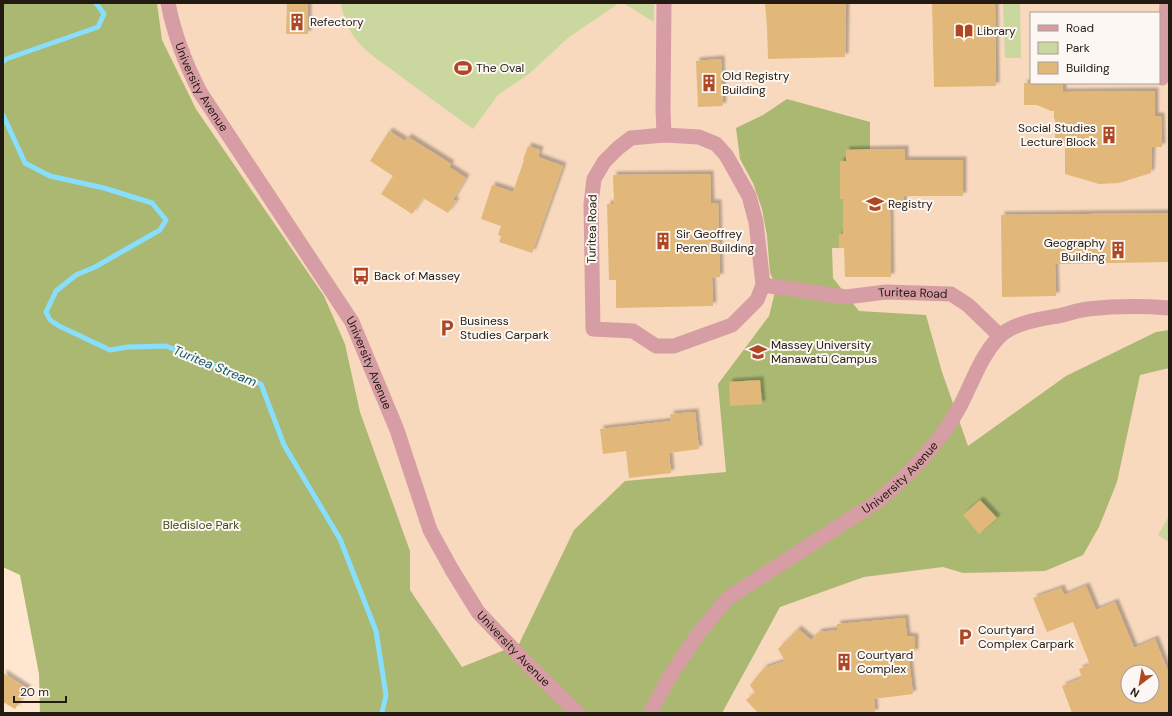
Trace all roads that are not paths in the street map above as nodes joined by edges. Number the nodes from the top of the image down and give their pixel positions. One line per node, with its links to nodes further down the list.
1 (168, 3): 9 (street, University Avenue)
2 (664, 3): 5 (street)
3 (1167, 3): 4 (street)
4 (1162, 78)
5 (664, 135): 6 (street, Turitea Road); 6 (street, Turitea Road)
6 (764, 286): 8 (street, Turitea Road)
7 (1169, 308): 8 (street, University Avenue)
8 (1000, 336): 10 (street, University Avenue)
9 (578, 713)
10 (650, 713)

